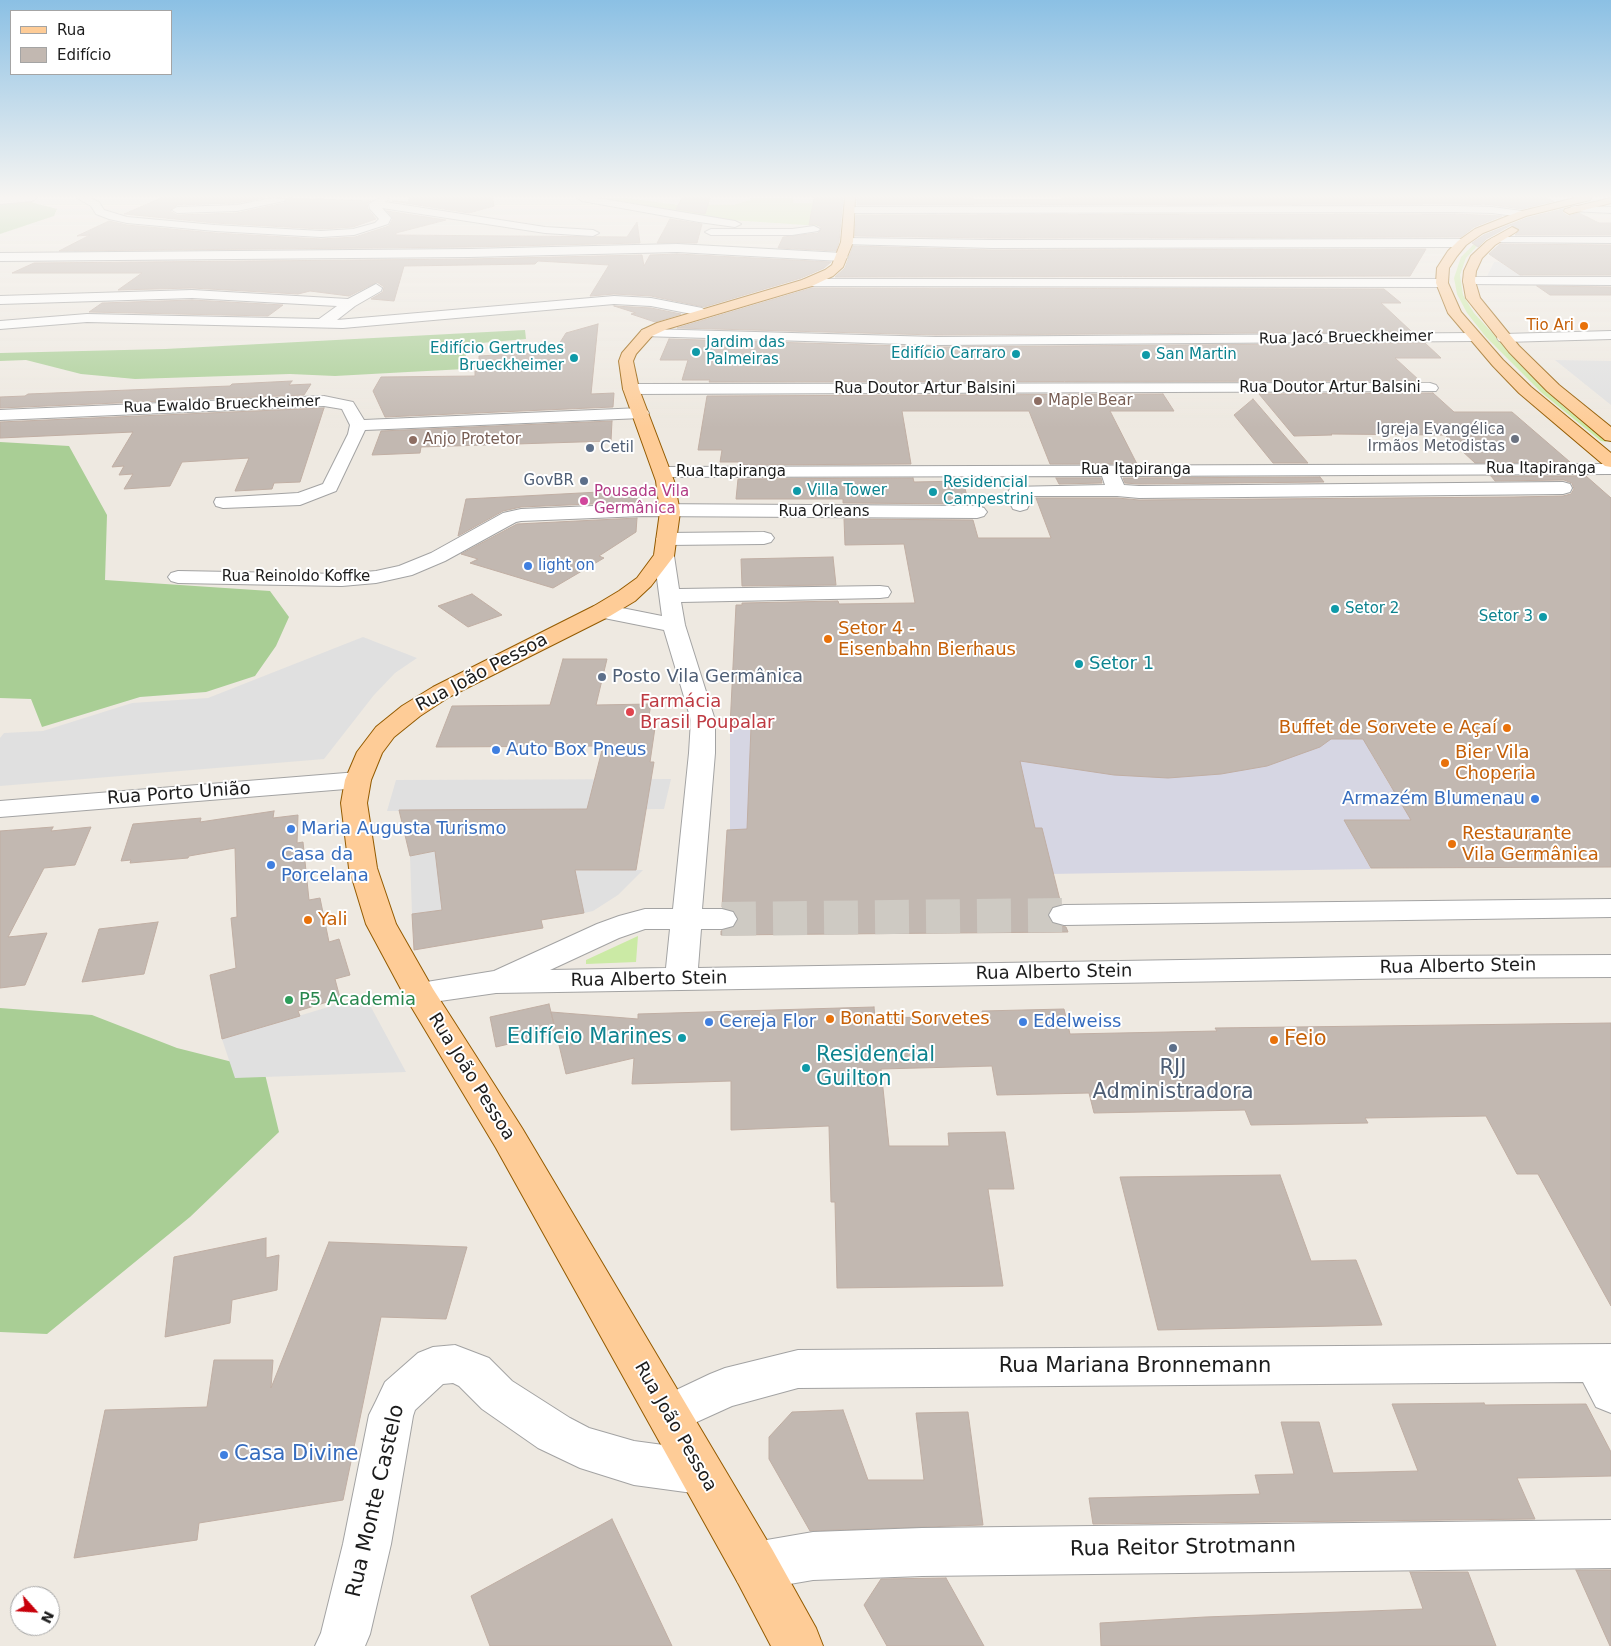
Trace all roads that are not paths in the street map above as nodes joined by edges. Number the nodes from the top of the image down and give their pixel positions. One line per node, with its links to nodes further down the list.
1 (825, 275): 6 (main road, Rua João Pessoa)
2 (1443, 275): 7 (main road)
3 (1470, 275): 4 (main road)
4 (1469, 281): 5 (street); 17 (main road)
5 (1611, 281)
6 (807, 283): 7 (street); 11 (main road, Rua João Pessoa)
7 (1442, 283): 16 (main road)
8 (376, 288): 10 (street)
9 (0, 300): 10 (street)
10 (350, 303): 12 (street)
11 (702, 312): 12 (street); 14 (main road, Rua João Pessoa)
12 (322, 324): 13 (street)
13 (0, 325)
14 (647, 333): 16 (street, Rua Jacó Brueckheimer); 19 (main road, Rua João Pessoa)
15 (1611, 335): 17 (street)
16 (1474, 337): 24 (main road)
17 (1504, 338): 23 (main road)
18 (1430, 388): 19 (street, Rua Doutor Artur Balsini)
19 (631, 390): 20 (main road, Rua João Pessoa)
20 (641, 413): 22 (street); 28 (main road, Rua João Pessoa)
21 (0, 415): 22 (street, Rua Ewaldo Brueckheimer)
22 (358, 425): 32 (street)
23 (1611, 436)
24 (1611, 462)
25 (1236, 469): 26 (street, Rua Itapiranga); 27 (street, Rua Itapiranga); 31 (street)
26 (1611, 469)
27 (1108, 470): 28 (street, Rua Itapiranga); 30 (street)
28 (662, 472): 34 (main road, Rua João Pessoa)
29 (1563, 488): 31 (street)
30 (1117, 490): 31 (street); 33 (street)
31 (1250, 491)
32 (223, 502)
33 (1020, 504)
34 (670, 512): 35 (street, Rua Orleans); 37 (main road, Rua João Pessoa); 38 (street, Rua Reinoldo Koffke)
35 (977, 512)
36 (764, 538): 37 (street)
37 (665, 547): 40 (street); 41 (main road, Rua João Pessoa)
38 (178, 577)
39 (880, 592): 40 (street)
40 (670, 596): 42 (street)
41 (602, 611): 42 (street); 43 (main road, Rua João Pessoa)
42 (674, 625): 47 (street)
43 (358, 780): 44 (street, Rua Porto União); 52 (main road, Rua João Pessoa)
44 (0, 808)
45 (1611, 908): 46 (street)
46 (1064, 915)
47 (686, 919): 48 (street, Rua Alberto Stein); 50 (street); 51 (street, Rua Alberto Stein)
48 (722, 919)
49 (1611, 966): 50 (street, Rua Alberto Stein)
50 (681, 979): 51 (street, Rua Alberto Stein)
51 (496, 982): 52 (street, Rua Alberto Stein)
52 (419, 993): 54 (main road, Rua João Pessoa)
53 (1606, 1374): 54 (street, Rua Mariana Bronnemann)
54 (668, 1415): 55 (main road, Rua João Pessoa)
55 (700, 1472): 57 (main road, Rua João Pessoa); 58 (street, Rua Monte Castelo)
56 (1611, 1544): 57 (street, Rua Reitor Strotmann)
57 (755, 1566): 59 (main road, Rua João Pessoa)
58 (340, 1646)
59 (798, 1646)

